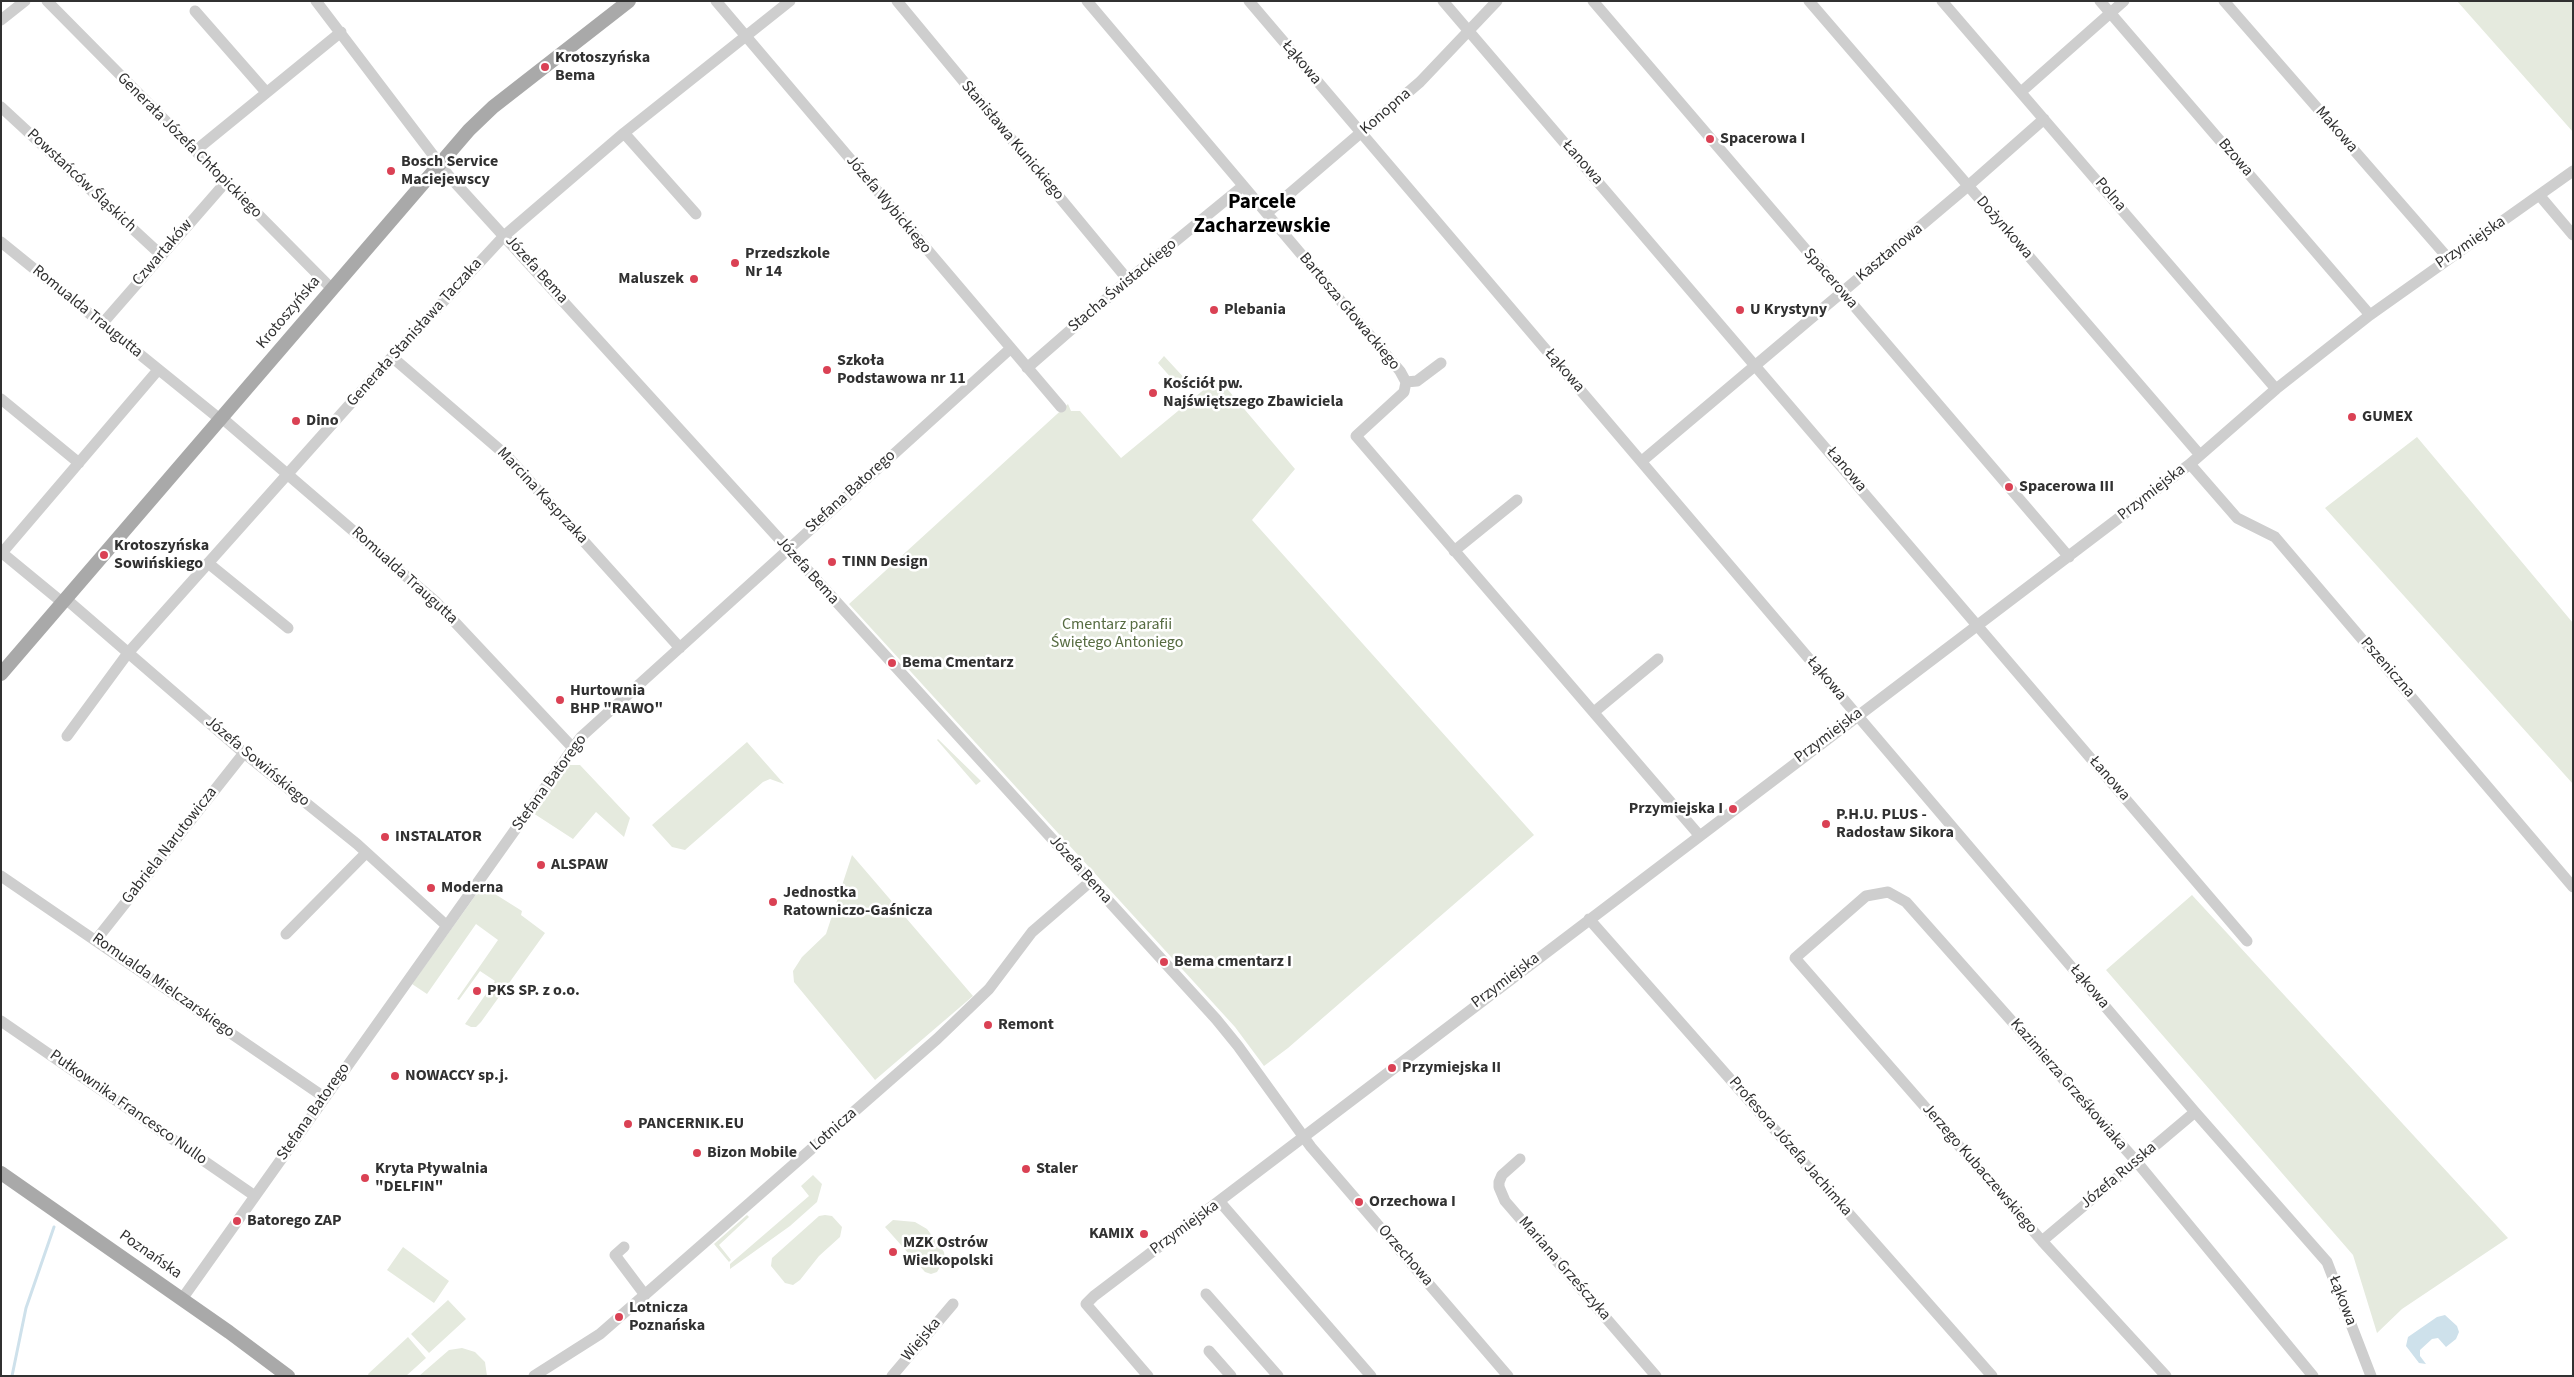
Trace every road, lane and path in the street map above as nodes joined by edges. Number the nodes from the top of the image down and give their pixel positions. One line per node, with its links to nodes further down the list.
1 (25, 1): 20 (street)
2 (47, 1): 30 (street, Generała Józefa Chłopickiego)
3 (316, 1): 22 (street, Józefa Bema)
4 (629, 1): 31 (main road, Krotoszyńska)
5 (716, 1): 23 (street, Józefa Wybickiego)
6 (790, 1): 23 (street, Generała Stanisława Taczaka)
7 (897, 1): 44 (street, Stanisława Kunickiego)
8 (1088, 1): 34 (street, Bartosza Głowackiego)
9 (1249, 1): 29 (street, Łąkowa)
10 (1443, 1): 21 (street, Łanowa)
11 (1497, 1): 21 (street, Konopna)
12 (1592, 1): 46 (street, Spacerowa)
13 (1809, 1): 35 (street, Dożynkowa)
14 (1942, 1): 25 (street, Polna)
15 (2100, 1): 19 (street, Bzowa)
16 (2124, 1): 19 (street)
17 (2224, 1): 43 (street, Makowa)
18 (196, 11): 24 (street)
19 (2110, 13): 25 (street); 47 (street, Bzowa)
20 (1, 20)
21 (1469, 31): 29 (street, Konopna); 52 (street, Łanowa)
22 (341, 32): 24 (street); 31 (street, Józefa Bema)
23 (746, 36): 28 (street, Generała Stanisława Taczaka); 49 (street, Józefa Wybickiego)
24 (266, 92): 30 (street)
25 (2021, 92): 27 (street, Polna)
26 (1, 107): 42 (street, Powstańców Śląskich)
27 (2044, 119): 35 (street, Kasztanowa); 56 (street, Polna)
28 (624, 133): 37 (street); 40 (street, Generała Stanisława Taczaka)
29 (1361, 134): 38 (street, Konopna); 61 (street, Łąkowa)
30 (195, 151): 33 (street, Generała Józefa Chłopickiego)
31 (439, 165): 40 (street, Józefa Bema); 45 (main road, Krotoszyńska)
32 (2573, 171): 36 (street, Przymiejska)
33 (225, 182): 42 (street, Czwartaków); 45 (street, Generała Józefa Chłopickiego)
34 (1243, 186): 38 (street, Bartosza Głowackiego); 44 (street, Stacha Świstackiego)
35 (1968, 186): 46 (street, Kasztanowa); 60 (street, Dożynkowa)
36 (2540, 196): 39 (street); 43 (street, Przymiejska)
37 (696, 214)
38 (1267, 214): 55 (street, Bartosza Głowackiego)
39 (2573, 235)
40 (504, 236): 50 (street, Generała Stanisława Taczaka); 66 (street, Józefa Bema)
41 (1, 242): 48 (street, Romualda Traugutta)
42 (161, 255): 48 (street, Czwartaków)
43 (2448, 258): 47 (street, Przymiejska)
44 (1128, 280): 53 (street, Stacha Świstackiego)
45 (332, 289): 59 (main road, Krotoszyńska)
46 (1842, 293): 52 (street, Kasztanowa); 69 (street, Spacerowa)
47 (2370, 315): 56 (street, Przymiejska)
48 (102, 324): 54 (street, Romualda Traugutta)
49 (1010, 348): 53 (street, Józefa Wybickiego); 66 (street, Stefana Batorego)
50 (392, 357): 64 (street, Generała Stanisława Taczaka); 74 (street, Marcina Kasprzaka)
51 (1441, 363): 55 (street)
52 (1756, 364): 61 (street, Kasztanowa); 72 (street, Łanowa)
53 (1027, 368): 58 (street, Józefa Wybickiego)
54 (158, 370): 59 (street, Romualda Traugutta); 62 (street)
55 (1406, 382): 67 (street, Bartosza Głowackiego)
56 (2276, 389): 60 (street, Przymiejska)
57 (1, 399): 62 (street)
58 (1061, 407)
59 (221, 419): 64 (street, Romualda Traugutta); 71 (main road, Krotoszyńska)
60 (2200, 455): 63 (street, Przymiejska)
61 (1642, 461): 79 (street, Łąkowa)
62 (79, 463): 68 (street)
63 (2190, 464): 69 (street, Przymiejska); 87 (street, Pszeniczna)
64 (288, 474): 70 (street, Generała Stanisława Taczaka); 81 (street, Romualda Traugutta)
65 (1517, 500): 67 (street)
66 (787, 549): 74 (street, Stefana Batorego); 86 (street, Józefa Bema)
67 (1454, 551): 78 (street, Bartosza Głowackiego)
68 (2, 553): 71 (street, Józefa Sowińskiego)
69 (2069, 557): 72 (street, Przymiejska)
70 (208, 563): 73 (street); 75 (street, Generała Stanisława Taczaka)
71 (64, 601): 75 (street, Józefa Sowińskiego); 77 (main road, Krotoszyńska)
72 (1977, 625): 79 (street, Przymiejska); 92 (street, Łanowa)
73 (288, 628)
74 (680, 648): 81 (street, Stefana Batorego)
75 (128, 653): 80 (street, Generała Stanisława Taczaka); 82 (street, Józefa Sowińskiego)
76 (1658, 660): 78 (street)
77 (1, 674)
78 (1594, 712): 83 (street, Bartosza Głowackiego)
79 (1857, 715): 83 (street, Przymiejska); 96 (street, Łąkowa)
80 (67, 736)
81 (573, 748): 89 (street, Stefana Batorego)
82 (244, 753): 84 (street, Józefa Sowińskiego); 91 (street, Gabriela Narutowicza)
83 (1699, 835): 88 (street, Przymiejska)
84 (366, 853): 89 (street, Józefa Sowińskiego); 90 (street)
85 (1, 876): 91 (street, Romualda Mielczarskiego)
86 (1091, 881): 97 (street, Józefa Bema); 106 (street, Lotnicza)
87 (2573, 887)
88 (1589, 919): 97 (street, Przymiejska); 119 (street, Profesora Józefa Jachimka)
89 (447, 926): 95 (street, Stefana Batorego)
90 (286, 934)
91 (96, 940): 95 (street, Romualda Mielczarskiego)
92 (2247, 940)
93 (1795, 958): 99 (street, Kazimierza Grześkowiaka); 103 (street, Jerzego Kubaczewskiego)
94 (1, 1021): 101 (street, Pułkownika Francesco Nullo)
95 (324, 1097): 101 (street, Stefana Batorego)
96 (2195, 1112): 99 (street, Józefa Russka); 122 (street, Łąkowa)
97 (1302, 1136): 102 (street, Przymiejska); 117 (street, Orzechowa)
98 (1520, 1159): 118 (street, Mariana Grześczyka)
99 (2136, 1161): 103 (street, Józefa Russka); 121 (street, Kazimierza Grześkowiaka)
100 (1, 1173): 107 (main road, Poznańska)
101 (254, 1196): 107 (street, Stefana Batorego)
102 (1220, 1202): 113 (street, Przymiejska); 116 (street)
103 (2042, 1242): 120 (street, Jerzego Kubaczewskiego)
104 (624, 1247): 106 (street)
105 (1206, 1294): 115 (street)
106 (645, 1295): 111 (street, Lotnicza)
107 (182, 1299): 110 (main road, Poznańska)
108 (953, 1304): 112 (street, Wiejska)
109 (1209, 1351): 114 (street)
110 (282, 1374)
111 (534, 1376)
112 (892, 1376)
113 (1148, 1376)
114 (1231, 1376)
115 (1278, 1376)
116 (1371, 1376)
117 (1508, 1376)
118 (1656, 1376)
119 (1992, 1376)
120 (2166, 1376)
121 (2313, 1376)
122 (2371, 1376)

